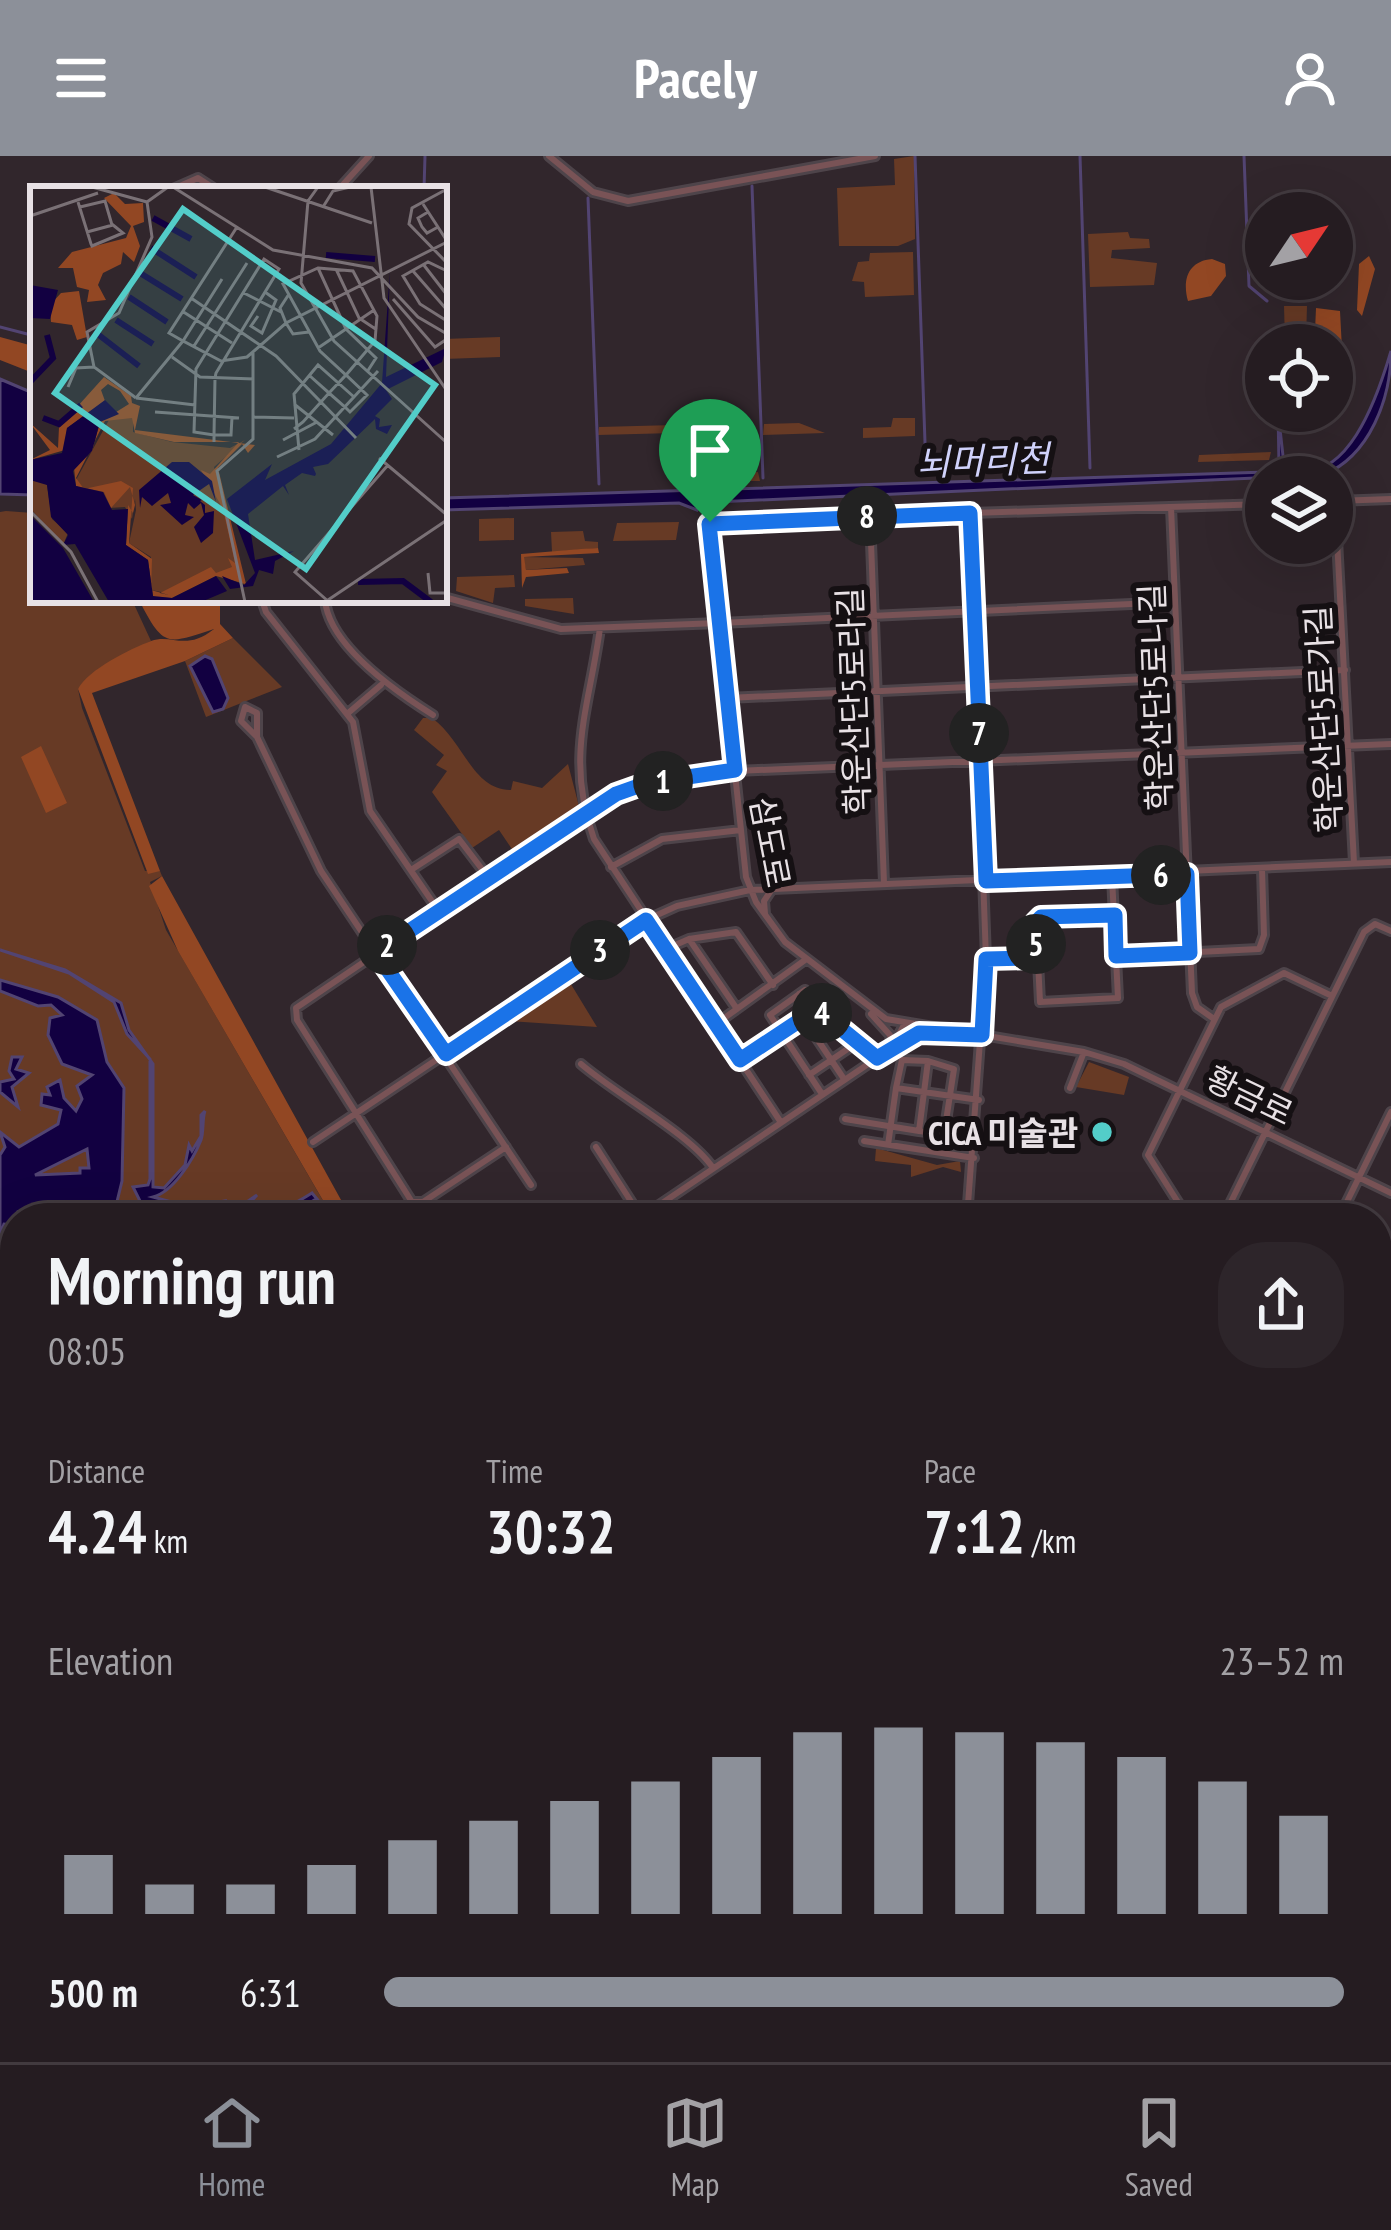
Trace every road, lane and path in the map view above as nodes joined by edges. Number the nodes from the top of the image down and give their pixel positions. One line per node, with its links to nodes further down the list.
1 (369, 156): 8 (street)
2 (549, 156): 5 (street)
3 (566, 156): 5 (street)
4 (875, 156): 5 (street)
5 (560, 166)
6 (180, 186): 7 (street)
7 (210, 186)
8 (342, 186)
9 (1391, 499): 10 (street)
10 (1353, 500)
11 (1245, 505): 12 (street)
12 (1171, 507): 13 (street); 17 (street, 학운산단5로나길)
13 (970, 513): 14 (street); 20 (street)
14 (870, 516): 21 (street, 학운산단5로라길); 22 (street, 삼도로)
15 (1338, 564): 24 (street, 학운산단5로가길)
16 (447, 598): 23 (street)
17 (1175, 602): 20 (street); 25 (street, 학운산단5로나길)
18 (263, 603): 30 (street)
19 (325, 603): 26 (street)
20 (974, 612): 21 (street); 27 (street)
21 (874, 617): 22 (street); 28 (street, 학운산단5로라길)
22 (719, 623): 23 (street); 29 (street, 삼도로)
23 (600, 628): 39 (street)
24 (1345, 670): 25 (street); 34 (street, 학운산단5로가길)
25 (1178, 677): 27 (street); 35 (street, 학운산단5로나길)
26 (382, 684): 30 (street); 31 (street)
27 (977, 686): 28 (street); 36 (street)
28 (877, 691): 29 (street); 37 (street, 학운산단5로라길)
29 (727, 698): 38 (street, 삼도로)
30 (347, 714): 45 (street)
31 (434, 715)
32 (257, 737): 32 (street); 60 (street)
33 (1391, 744): 34 (street)
34 (1350, 746): 35 (street); 42 (street, 학운산단5로가길)
35 (1182, 753): 36 (street); 46 (street, 학운산단5로나길)
36 (980, 760): 37 (street); 49 (street)
37 (879, 764): 38 (street); 50 (street, 학운산단5로라길)
38 (735, 770): 39 (street); 40 (street, 삼도로)
39 (585, 812): 43 (street); 47 (street)
40 (741, 830): 43 (street); 52 (street, 삼도로)
41 (1391, 862): 42 (street)
42 (1354, 863): 44 (street)
43 (611, 867): 56 (street)
44 (1262, 869): 46 (street); 61 (street)
45 (410, 870): 47 (street); 53 (street)
46 (1187, 874): 48 (street); 61 (street, 학운산단5로나길)
47 (488, 877): 53 (street)
48 (1112, 877): 49 (street); 54 (street)
49 (986, 881): 50 (street); 65 (street)
50 (884, 884): 51 (street)
51 (772, 889): 52 (street); 55 (street)
52 (750, 890): 55 (street, 삼도로); 56 (street)
53 (438, 910): 60 (street)
54 (1115, 915): 62 (street); 63 (street)
55 (765, 917): 64 (street, 삼도로)
56 (646, 920): 59 (street); 83 (street)
57 (1391, 931): 67 (street)
58 (689, 938): 59 (street); 66 (street); 70 (street)
59 (666, 949): 76 (street)
60 (376, 953): 83 (street); 99 (street)
61 (1190, 953): 62 (street); 72 (street, 학운산단5로나길)
62 (1116, 956): 63 (street)
63 (1037, 958): 65 (street)
64 (806, 959): 66 (street); 68 (street, 삼도로)
65 (986, 959): 79 (street)
66 (773, 985): 70 (street)
67 (1332, 996): 69 (street); 103 (street)
68 (858, 1002): 74 (street, 삼도로); 81 (street)
69 (1224, 1004): 72 (street); 75 (street)
70 (737, 1009): 76 (street)
71 (817, 1009): 73 (street); 78 (street); 80 (street)
72 (1203, 1012): 75 (street)
73 (803, 1018): 78 (street); 86 (street)
74 (905, 1023): 77 (street, 삼도로); 81 (street)
75 (1212, 1023): 91 (street)
76 (716, 1024): 85 (street)
77 (945, 1030): 79 (street, 삼도로); 81 (street)
78 (781, 1033): 85 (street); 89 (street)
79 (982, 1035): 82 (street, 삼도로); 97 (street)
80 (857, 1042): 84 (street); 86 (street)
81 (892, 1048): 84 (street)
82 (1084, 1052): 91 (street, 황금로); 93 (street)
83 (446, 1054): 99 (street); 108 (street)
84 (877, 1058): 90 (street)
85 (740, 1060): 101 (street)
86 (831, 1060): 89 (street); 90 (street)
87 (928, 1061): 92 (street); 94 (street); 96 (street)
88 (581, 1064): 111 (street)
89 (809, 1075): 95 (street)
90 (844, 1079): 95 (street)
91 (1179, 1087): 103 (street, 황금로); 120 (street)
92 (896, 1088): 94 (street); 102 (street)
93 (1070, 1088)
94 (924, 1092): 96 (street); 104 (street)
95 (822, 1094): 101 (street)
96 (950, 1096): 97 (street); 104 (street)
97 (979, 1100): 110 (street)
98 (1391, 1112): 112 (street)
99 (354, 1116): 106 (street); 115 (street)
100 (845, 1119): 102 (street)
101 (780, 1121): 111 (street)
102 (891, 1126): 104 (street); 107 (street)
103 (1267, 1130): 112 (street, 황금로); 121 (street)
104 (919, 1131)
105 (863, 1141): 107 (street)
106 (313, 1142)
107 (888, 1145): 110 (street)
108 (506, 1147): 113 (street); 116 (street)
109 (596, 1147): 117 (street)
110 (974, 1158): 119 (street)
111 (713, 1168): 118 (street)
112 (1360, 1176): 114 (street, 황금로); 122 (street)
113 (531, 1185)
114 (1391, 1192)
115 (416, 1203)
116 (419, 1203)
117 (631, 1203)
118 (662, 1203)
119 (969, 1203)
120 (1178, 1203)
121 (1230, 1203)
122 (1346, 1203)

